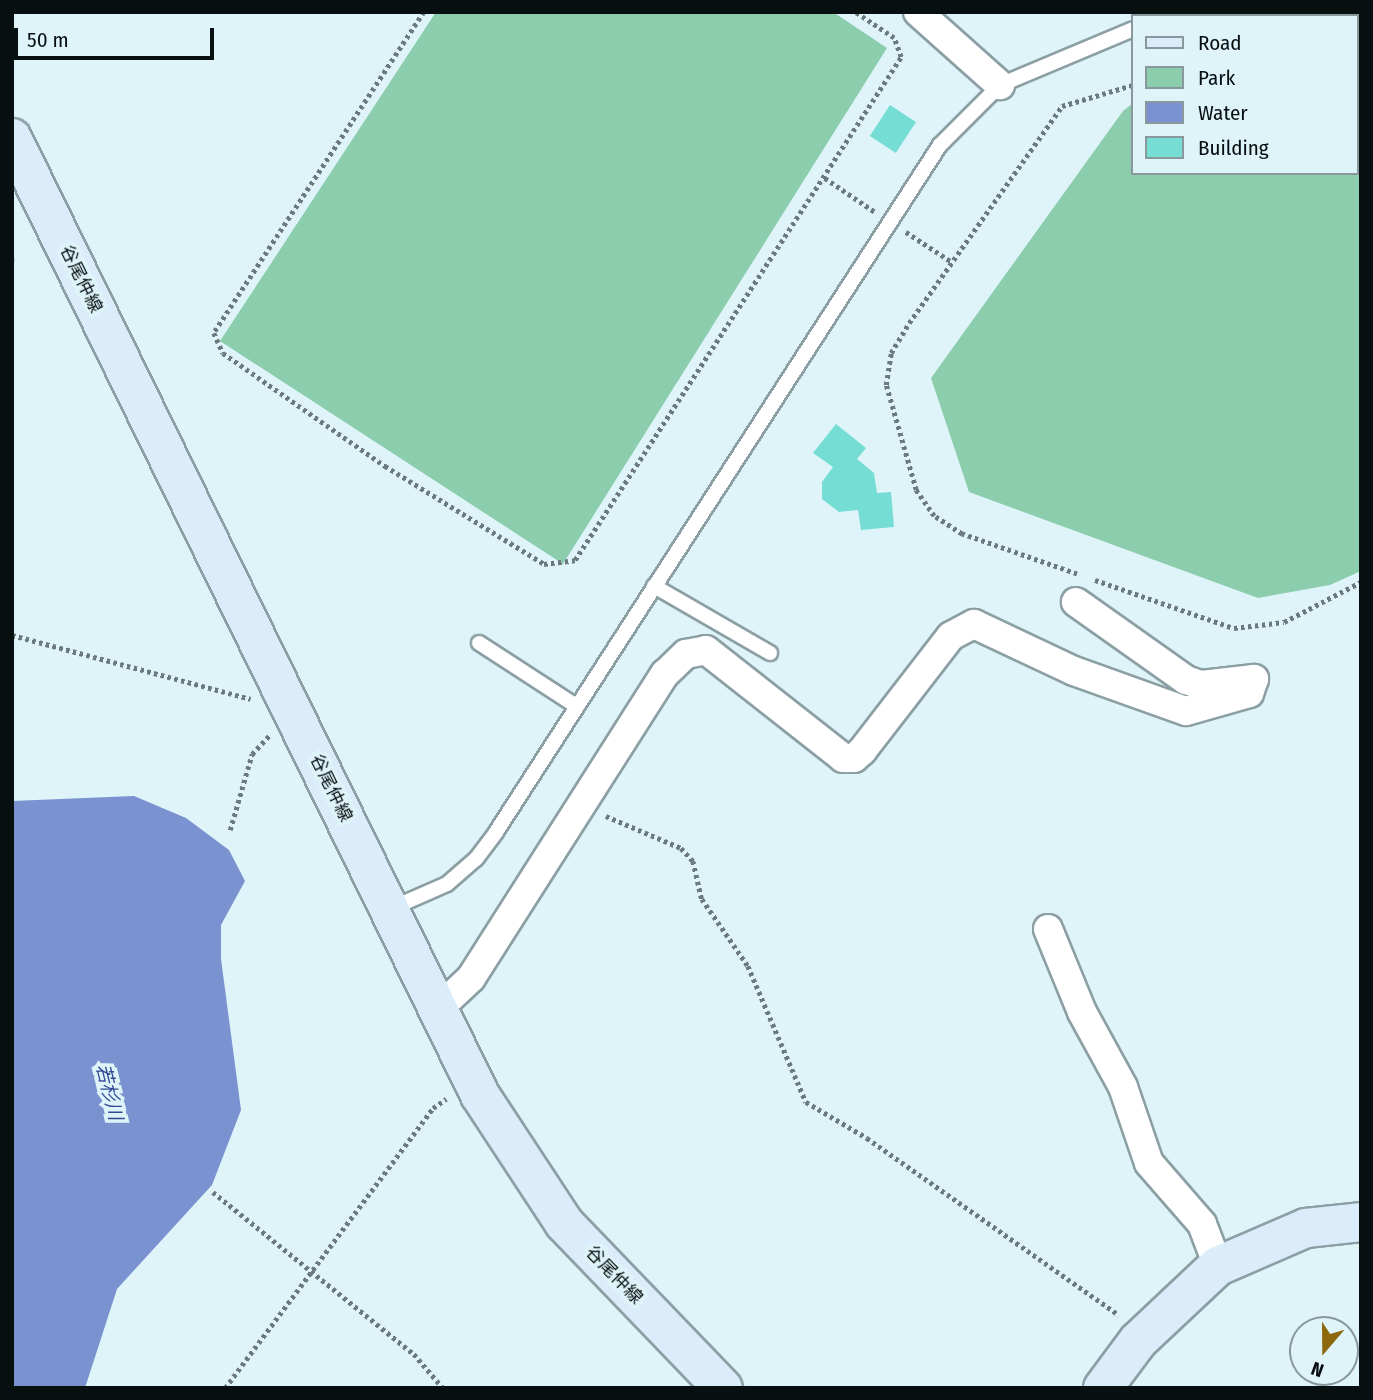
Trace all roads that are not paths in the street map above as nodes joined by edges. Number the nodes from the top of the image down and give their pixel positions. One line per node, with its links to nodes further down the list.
1 (918, 12): 3 (street)
2 (1132, 29): 3 (lane)
3 (1000, 85): 5 (lane)
4 (12, 138): 10 (main road, 谷尾仲線)
5 (654, 586): 8 (lane); 9 (lane)
6 (1076, 602): 12 (street)
7 (480, 643): 9 (lane)
8 (770, 653)
9 (576, 706): 10 (lane)
10 (390, 909): 12 (main road, 谷尾仲線)
11 (1048, 929): 14 (street)
12 (438, 1009): 15 (main road, 谷尾仲線)
13 (1361, 1222): 14 (main road)
14 (1218, 1266): 16 (main road)
15 (723, 1388)
16 (1103, 1388)

